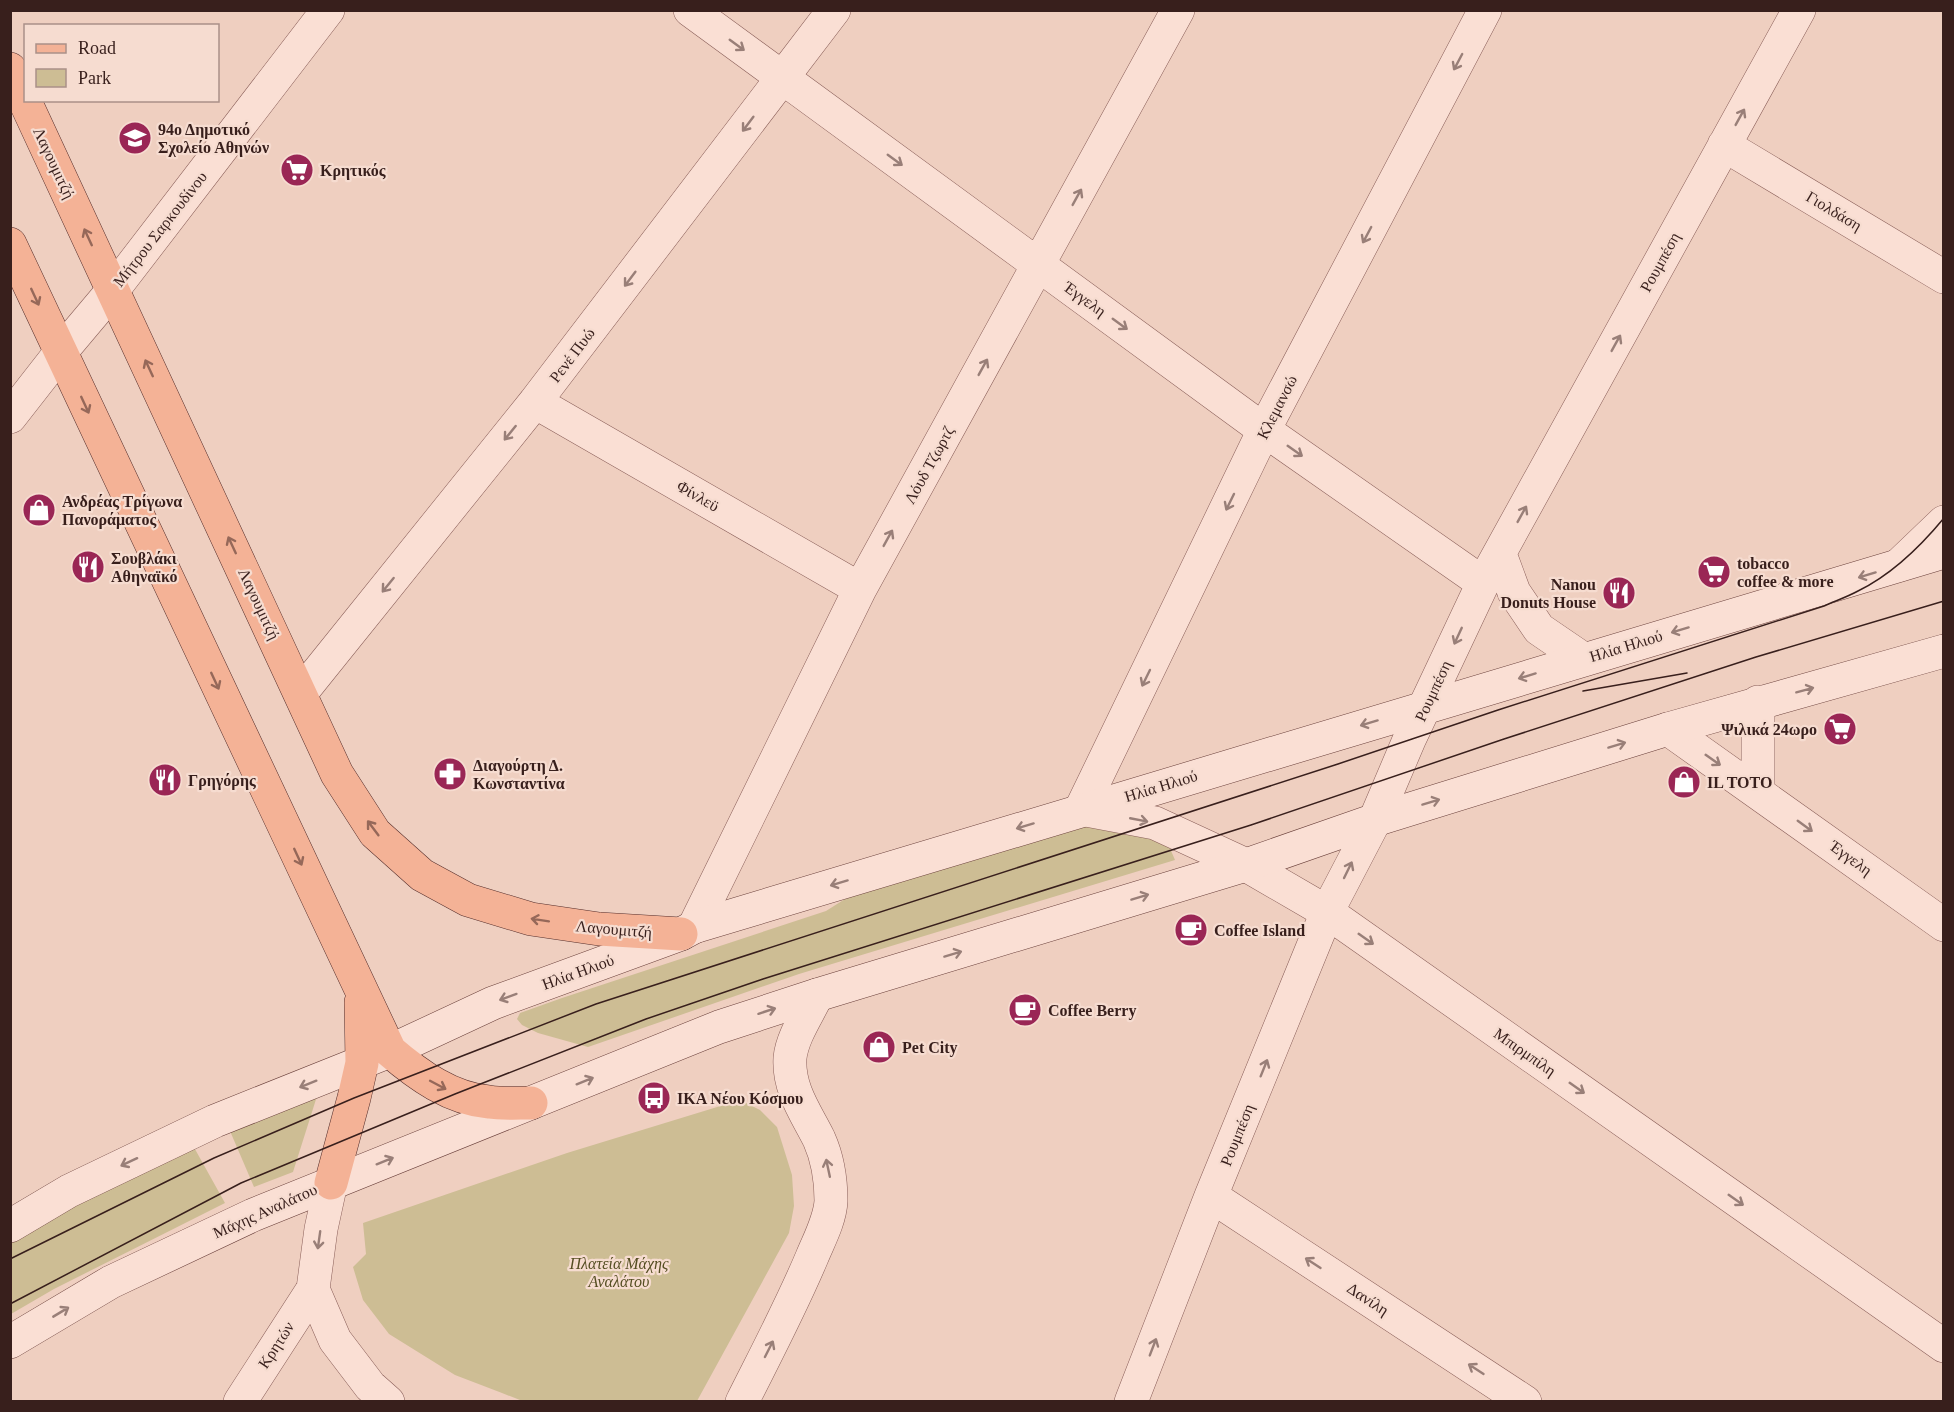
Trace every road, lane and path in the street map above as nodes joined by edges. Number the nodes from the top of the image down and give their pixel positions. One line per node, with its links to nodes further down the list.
1 (328, 10): 15 (street, Μήτρου Σαρκουδίνου)
2 (690, 10): 8 (street, Έγγελη, one-way to 8)
3 (834, 10): 8 (street, Ρενέ Πυώ)
4 (1178, 10): 13 (street, Λόυδ Τζωρτζ, one-way to 4)
5 (1485, 10): 19 (street, Κλεμανσώ, one-way to 19)
6 (1799, 10): 11 (street, Ρουμπέση, one-way to 6)
7 (10, 69): 9 (main road, Λαγουμιτζή, one-way to 7)
8 (782, 78): 13 (street, Έγγελη, one-way to 13); 17 (street, Ρενέ Πυώ, one-way to 17)
9 (24, 99)
10 (25, 102): 15 (main road, Λαγουμιτζή, one-way to 10)
11 (1724, 145): 14 (street, Γιολδάση); 22 (street, Ρουμπέση, one-way to 11)
12 (10, 244): 16 (main road, one-way to 16)
13 (1039, 265): 19 (street, Έγγελη, one-way to 19); 25 (street, Λόυδ Τζωρτζ, one-way to 13)
14 (1944, 277)
15 (113, 290): 16 (street, Μήτρου Σαρκουδίνου); 28 (main road, Λαγουμιτζή, one-way to 15)
16 (60, 352): 18 (street, Μήτρου Σαρκουδίνου); 40 (main road, one-way to 40)
17 (535, 402): 25 (street, Φίνλεϋ); 28 (street, Ρενέ Πυώ, one-way to 28)
18 (10, 417)
19 (1264, 430): 24 (street, Έγγελη, one-way to 24); 33 (street, Κλεμανσώ, one-way to 33)
20 (1944, 522): 23 (street)
21 (1944, 552): 23 (street, Ηλία Ηλιού)
22 (1500, 554): 24 (street, Ρουμπέση); 27 (street)
23 (1899, 565): 27 (street, Ηλία Ηλιού, one-way to 27)
24 (1484, 584): 30 (street, Ρουμπέση, one-way to 30)
25 (860, 590): 38 (street, Λόυδ Τζωρτζ)
26 (1944, 651): 29 (street, one-way to 26)
27 (1583, 659): 30 (street, Ηλία Ηλιού, one-way to 30)
28 (301, 693): 38 (main road, Λαγουμιτζή, one-way to 28)
29 (1758, 702): 31 (street); 32 (street)
30 (1425, 707): 33 (street, Ηλία Ηλιού, one-way to 33); 34 (street, Ρουμπέση)
31 (1668, 729): 32 (street, Έγγελη, one-way to 32); 34 (street, one-way to 31)
32 (1758, 792): 37 (street, Έγγελη, one-way to 37)
33 (1081, 809): 35 (street, Μπιρμπίλη, one-way to 35); 38 (street, Ηλία Ηλιού, one-way to 38)
34 (1375, 820): 35 (street); 36 (street, Ρουμπέση, one-way to 34)
35 (1246, 865): 36 (street, Μπιρμπίλη); 39 (street, one-way to 35)
36 (1327, 912): 43 (street, Ρουμπέση, one-way to 36); 47 (street, Μπιρμπίλη, one-way to 47)
37 (1944, 925)
38 (688, 931): 40 (street, Ηλία Ηλιού, one-way to 40)
39 (817, 995): 41 (street, one-way to 39); 50 (street, one-way to 39)
40 (376, 1057): 41 (main road, one-way to 41); 42 (main road); 44 (street, one-way to 44)
41 (531, 1103): 42 (street, Μάχης Αναλάτου, one-way to 41)
42 (331, 1183): 45 (street, one-way to 45); 46 (street, Μάχης Αναλάτου, one-way to 42)
43 (1212, 1196): 51 (street, Ρουμπέση, one-way to 43); 52 (street, Δανίλη, one-way to 43)
44 (10, 1226)
45 (313, 1289): 48 (street, Κρητών); 49 (street)
46 (10, 1342)
47 (1944, 1346)
48 (240, 1401)
49 (388, 1401)
50 (742, 1401)
51 (1131, 1401)
52 (1525, 1401)

